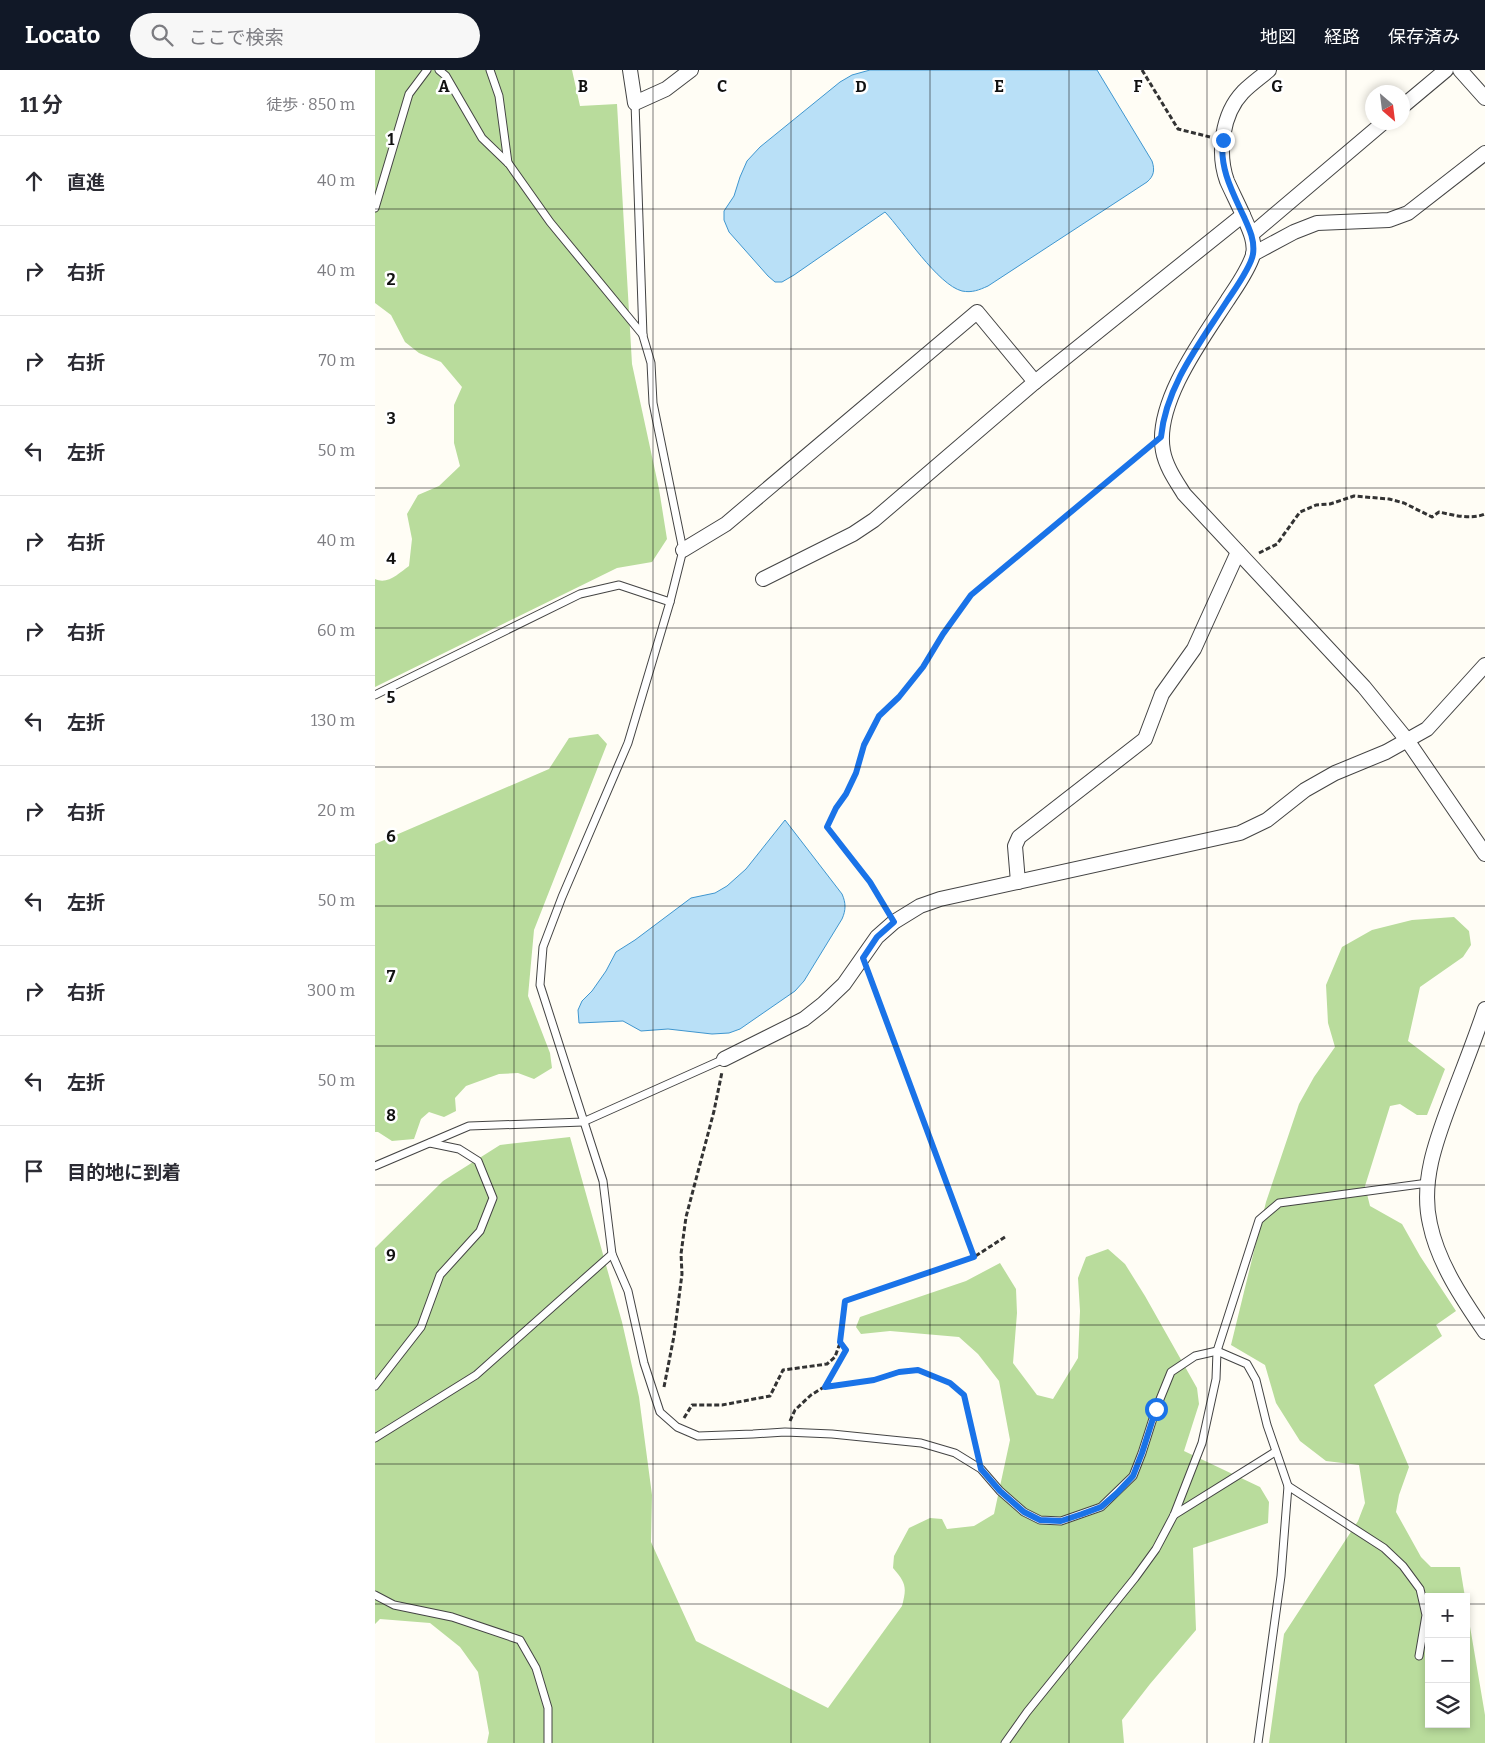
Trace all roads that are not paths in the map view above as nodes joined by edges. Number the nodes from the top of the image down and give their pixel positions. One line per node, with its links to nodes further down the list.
1 (427, 70): 15 (lane)
2 (439, 70): 14 (lane)
3 (490, 70): 14 (lane)
4 (630, 70): 11 (street)
5 (691, 70): 11 (street)
6 (1269, 70): 16 (street)
7 (1445, 70): 10 (street)
8 (1460, 70): 9 (street)
9 (1485, 98)
10 (1410, 100)
11 (635, 102): 19 (lane)
12 (1374, 130): 17 (street)
13 (1485, 153): 18 (street)
14 (509, 164): 19 (lane)
15 (375, 208)
16 (1243, 215): 17 (street); 20 (street)
17 (1252, 234): 18 (street)
18 (1253, 254): 22 (street)
19 (643, 336): 21 (lane)
20 (1035, 382): 21 (street); 23 (street)
21 (683, 550): 24 (lane)
22 (1242, 556): 27 (street); 29 (street)
23 (763, 579)
24 (670, 602): 26 (lane); 32 (lane)
25 (1485, 665): 27 (street)
26 (375, 696)
27 (1407, 740): 28 (street); 29 (street)
28 (1485, 854)
29 (1018, 882): 31 (street)
30 (1485, 1009): 35 (street)
31 (724, 1059): 32 (lane)
32 (583, 1122): 33 (lane); 36 (lane)
33 (430, 1143): 34 (lane); 39 (lane)
34 (375, 1166)
35 (1428, 1183): 37 (street); 38 (lane)
36 (612, 1254): 38 (lane); 40 (lane)
37 (1485, 1332)
38 (1217, 1351): 41 (lane); 43 (lane)
39 (375, 1386)
40 (375, 1438)
41 (1275, 1452): 42 (lane); 43 (lane)
42 (1288, 1486): 45 (lane); 48 (lane)
43 (1174, 1515): 47 (lane)
44 (375, 1595): 46 (lane)
45 (1419, 1656)
46 (548, 1743)
47 (1005, 1743)
48 (1258, 1743)

